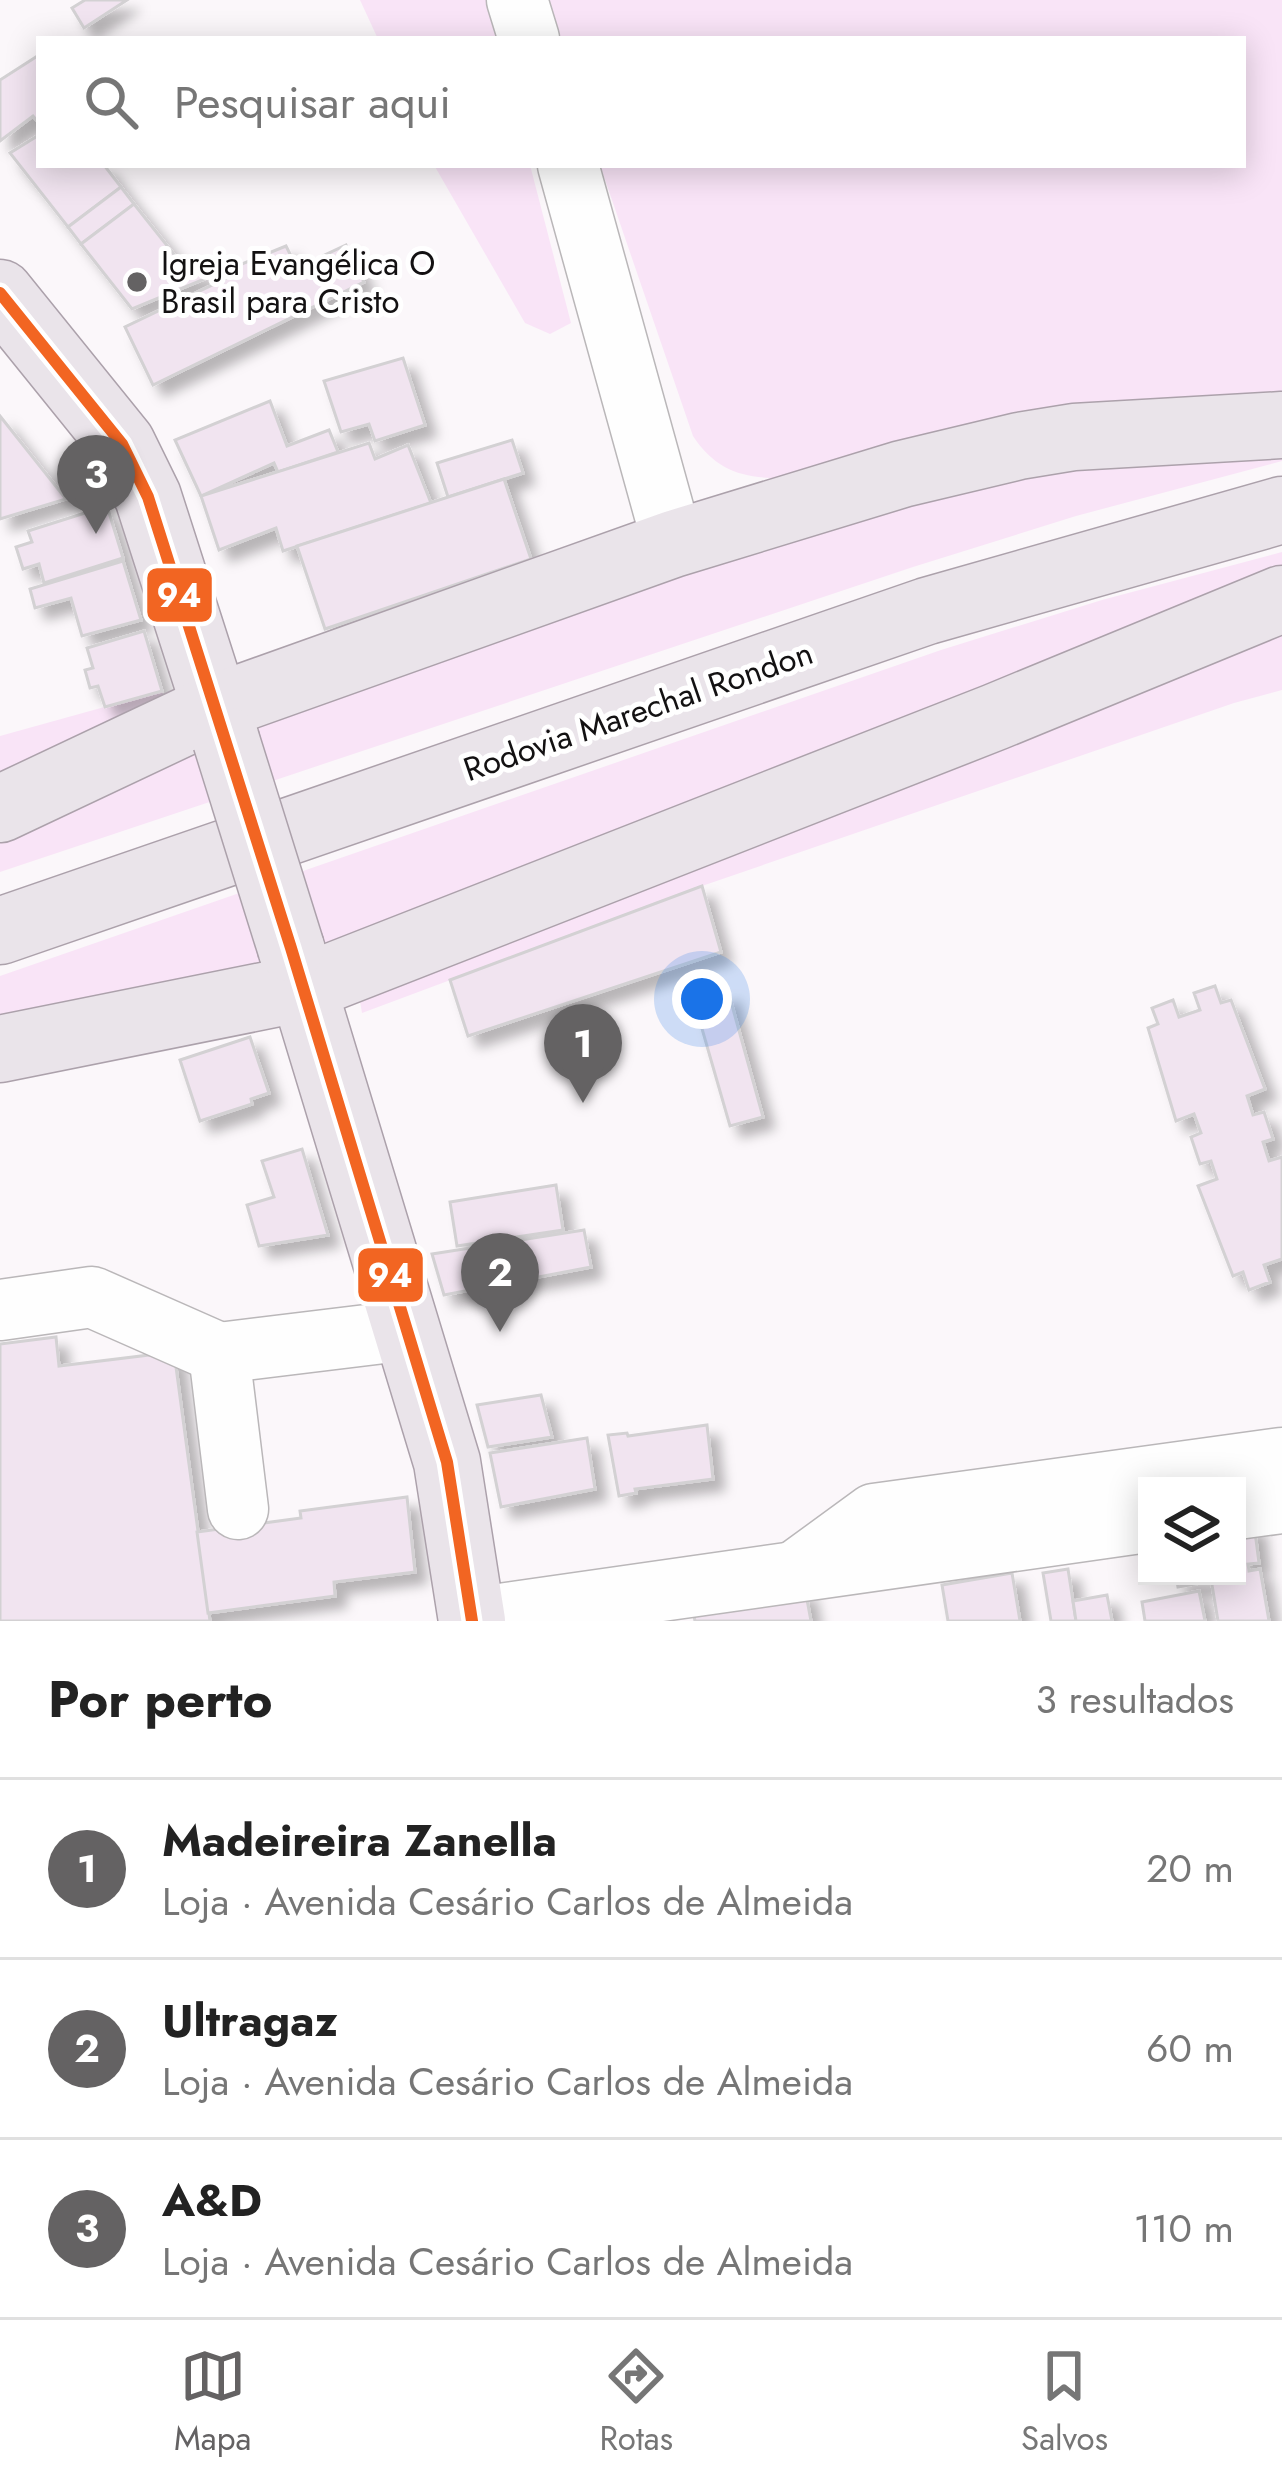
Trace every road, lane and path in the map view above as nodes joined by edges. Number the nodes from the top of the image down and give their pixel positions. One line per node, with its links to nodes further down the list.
1 (517, 0): 2 (street)
2 (528, 36)
3 (569, 168): 7 (street)
4 (0, 293): 9 (main road)
5 (1282, 424): 7 (main road)
6 (1282, 510): 11 (main road, Rodovia Marechal Rondon)
7 (673, 544): 9 (main road)
8 (1282, 599): 12 (main road)
9 (221, 724): 10 (main road); 12 (main road, bridge)
10 (0, 809)
11 (0, 931)
12 (297, 968): 13 (main road); 15 (main road)
13 (0, 1049)
14 (0, 1310): 16 (street)
15 (408, 1330): 16 (street); 23 (main road)
16 (220, 1353): 20 (street)
17 (1282, 1458): 22 (street)
18 (1282, 1503): 19 (street)
19 (1246, 1508)
20 (238, 1509)
21 (1138, 1523): 22 (street)
22 (796, 1572): 23 (street)
23 (472, 1619)

